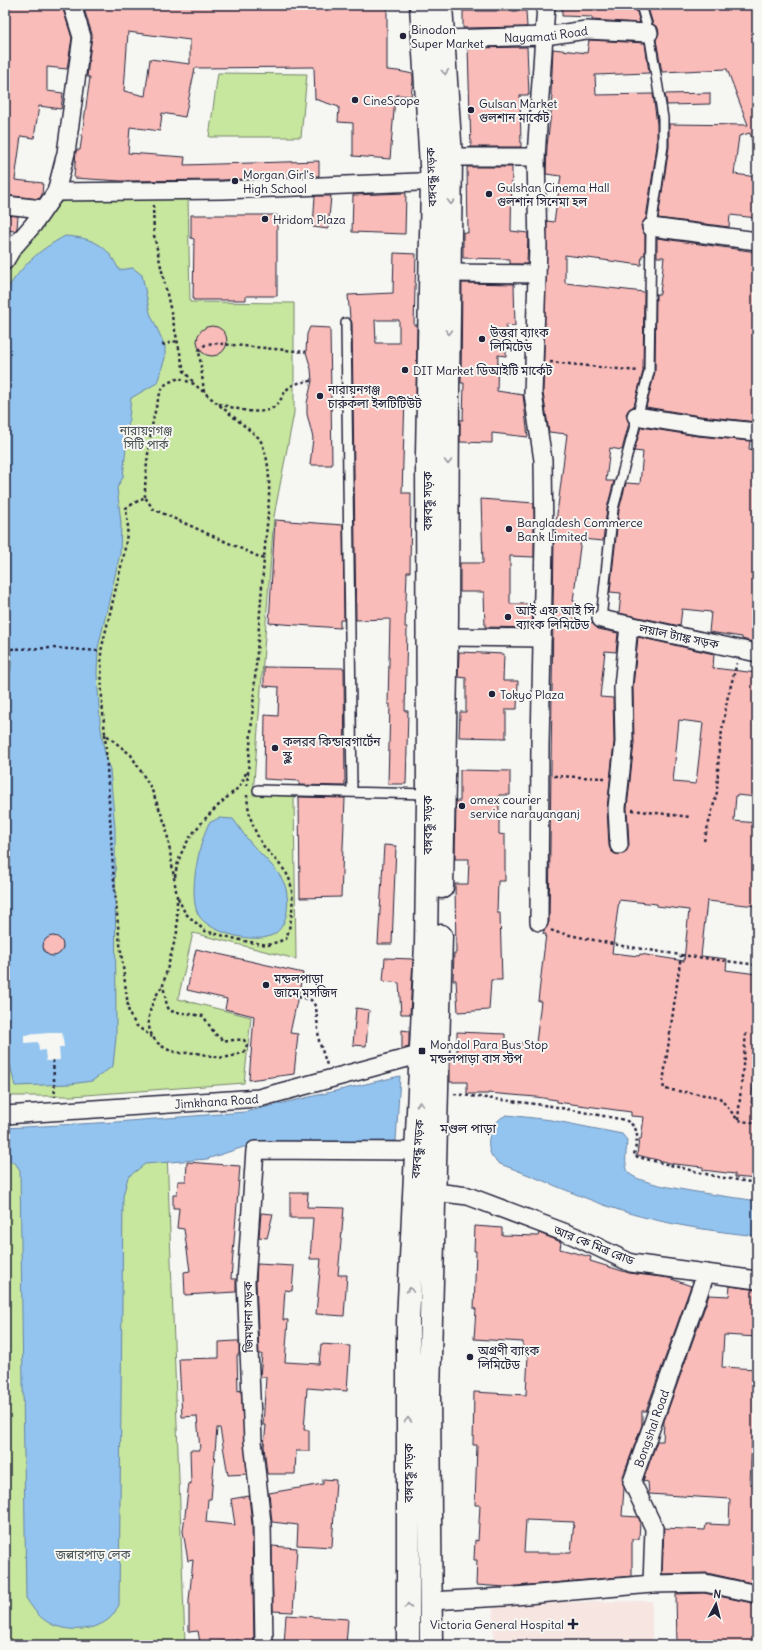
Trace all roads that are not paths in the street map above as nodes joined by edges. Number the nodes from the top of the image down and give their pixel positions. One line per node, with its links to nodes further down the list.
1 (72, 5): 12 (street)
2 (421, 5): 11 (main road, বঙ্গবন্ধু সড়ক)
3 (441, 5): 8 (main road, বঙ্গবন্ধু সড়ক)
4 (546, 5): 7 (street)
5 (642, 5): 6 (lane)
6 (649, 33): 7 (street, Nayamati Road); 15 (lane)
7 (545, 36): 8 (street, Nayamati Road); 10 (street)
8 (443, 39): 9 (main road, বঙ্গবন্ধু সড়ক, one-way to 9)
9 (451, 157): 10 (street); 11 (main road, বঙ্গবন্ধু সড়ক)
10 (536, 157): 19 (street)
11 (442, 181): 12 (street); 18 (main road, বঙ্গবন্ধু সড়ক, one-way to 18); 30 (main road, বঙ্গবন্ধু সড়ক)
12 (56, 192): 14 (street)
13 (5, 205): 14 (street)
14 (43, 209): 17 (street)
15 (651, 227): 16 (street); 21 (lane)
16 (757, 241)
17 (5, 262)
18 (450, 273): 19 (street); 25 (main road, বঙ্গবন্ধু সড়ক, one-way to 25)
19 (537, 274): 26 (street)
20 (346, 323): 29 (lane)
21 (636, 416): 22 (street); 23 (lane)
22 (757, 432)
23 (601, 619): 24 (street, লয়াল ট্যাঙ্ক সড়ক)
24 (629, 625): 27 (street, লয়াল ট্যাঙ্ক সড়ক); 31 (street)
25 (447, 637): 26 (street); 36 (main road, বঙ্গবন্ধু সড়ক)
26 (542, 638): 32 (street)
27 (749, 651)
28 (258, 790): 29 (lane)
29 (352, 792): 30 (lane)
30 (428, 794): 33 (main road, বঙ্গবন্ধু সড়ক)
31 (619, 845)
32 (539, 922)
33 (422, 1054): 34 (street, Jimkhana Road); 35 (main road, বঙ্গবন্ধু সড়ক, one-way to 33)
34 (5, 1115)
35 (417, 1152): 42 (street, জিমখানা সড়ক); 43 (main road, বঙ্গবন্ধু সড়ক, one-way to 35)
36 (435, 1192): 37 (street, আর কে মিত্র রোড); 41 (main road, বঙ্গবন্ধু সড়ক)
37 (706, 1273): 38 (street, আর কে মিত্র রোড); 39 (street, Bongshal Road)
38 (757, 1280)
39 (652, 1584): 40 (street); 41 (street)
40 (757, 1594)
41 (430, 1601): 44 (main road, বঙ্গবন্ধু সড়ক)
42 (264, 1645)
43 (408, 1645)
44 (430, 1645)

